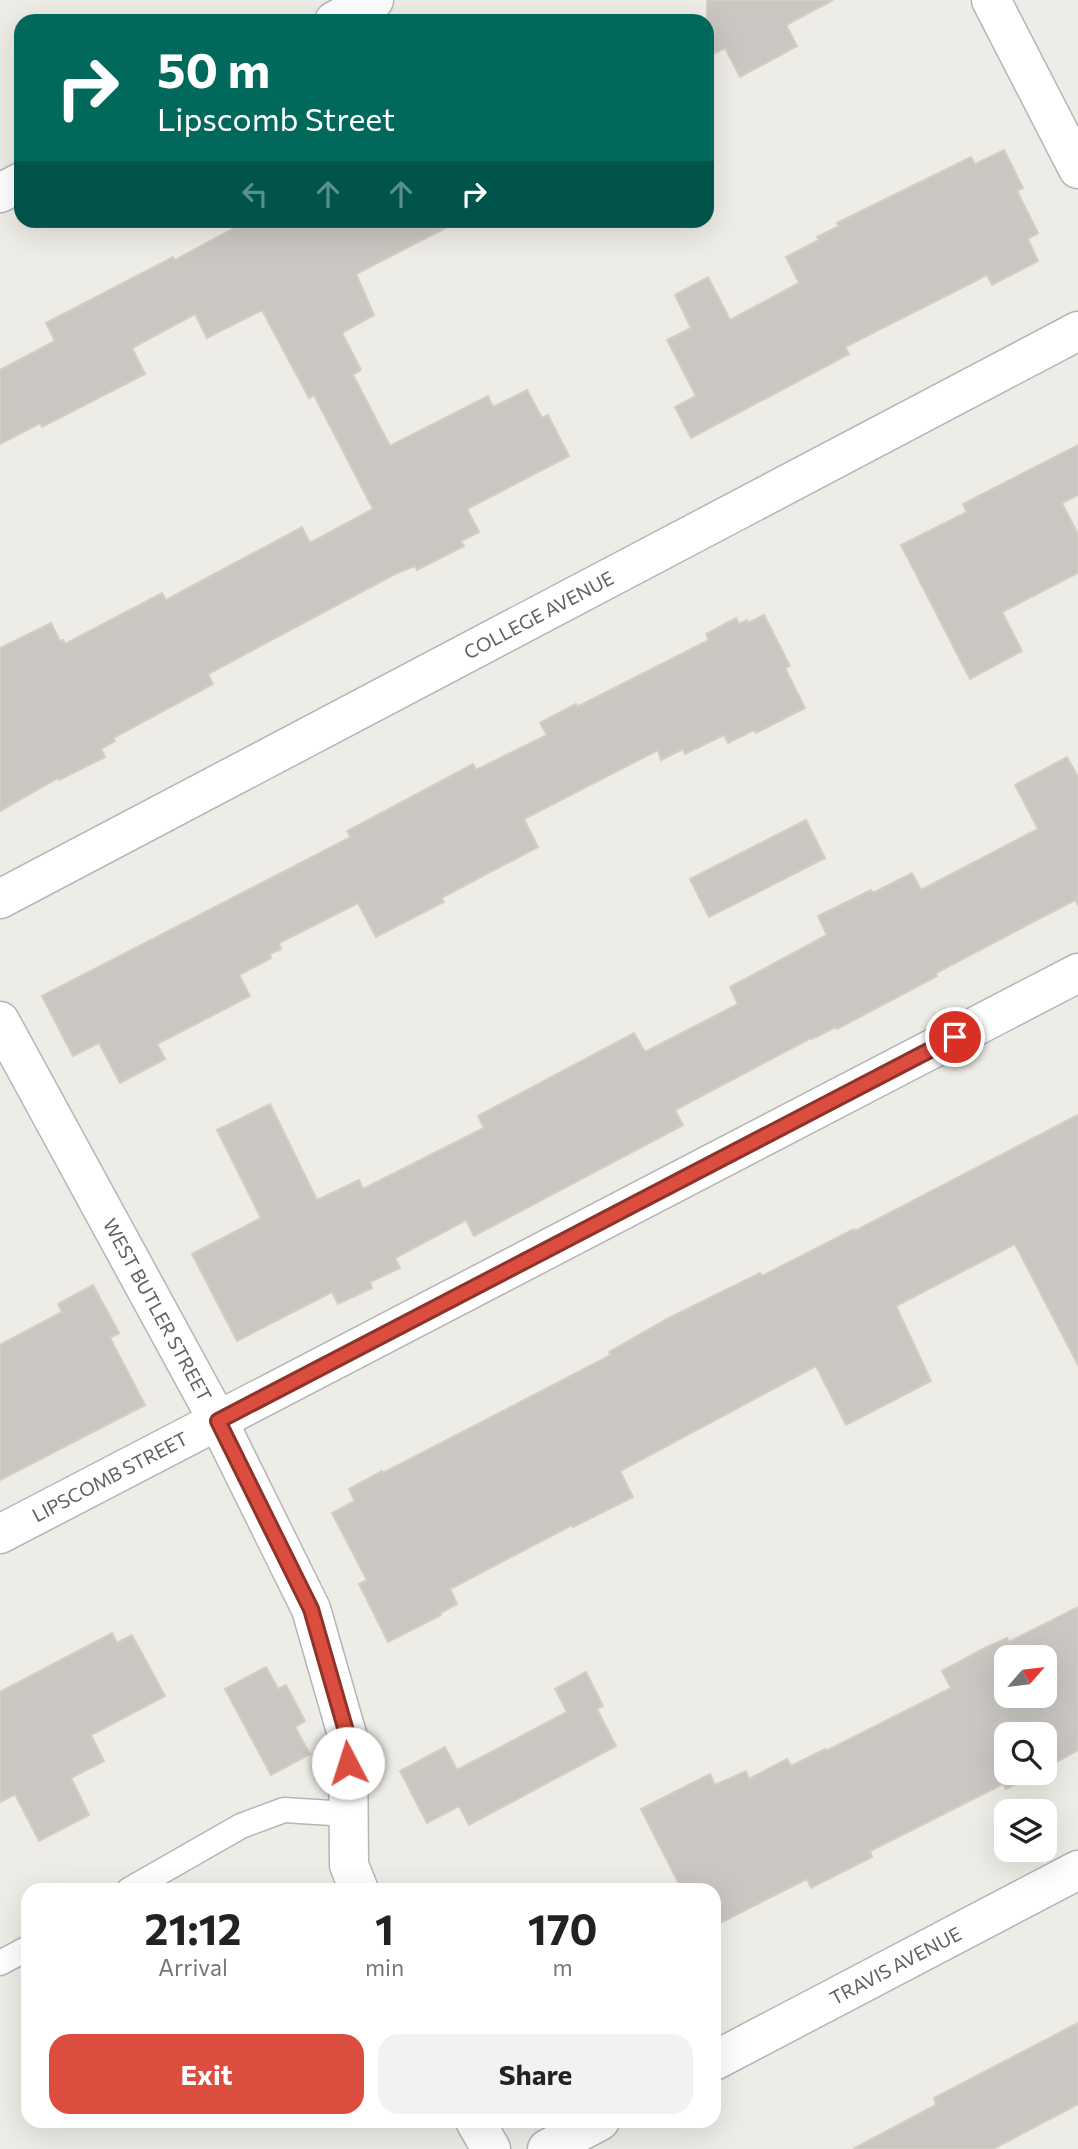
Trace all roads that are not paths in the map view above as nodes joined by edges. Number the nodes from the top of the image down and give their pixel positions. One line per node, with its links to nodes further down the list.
1 (374, 0): 3 (street)
2 (991, 0): 4 (street)
3 (347, 14)
4 (1078, 169)
5 (1078, 331): 6 (street, COLLEGE AVENUE)
6 (0, 898)
7 (1078, 973): 9 (street, LIPSCOMB STREET)
8 (0, 1021): 9 (street, WEST BUTLER STREET)
9 (218, 1421): 10 (street, LIPSCOMB STREET); 11 (street, WEST BUTLER STREET)
10 (0, 1534)
11 (348, 1814): 13 (lane); 14 (street, WEST BUTLER STREET)
12 (1078, 1870): 17 (street, TRAVIS AVENUE)
13 (142, 1883)
14 (356, 1883)
15 (21, 1952): 16 (lane)
16 (0, 1963)
17 (721, 2057)
18 (479, 2128): 20 (street)
19 (587, 2128): 21 (street)
20 (491, 2149)
21 (547, 2149)

